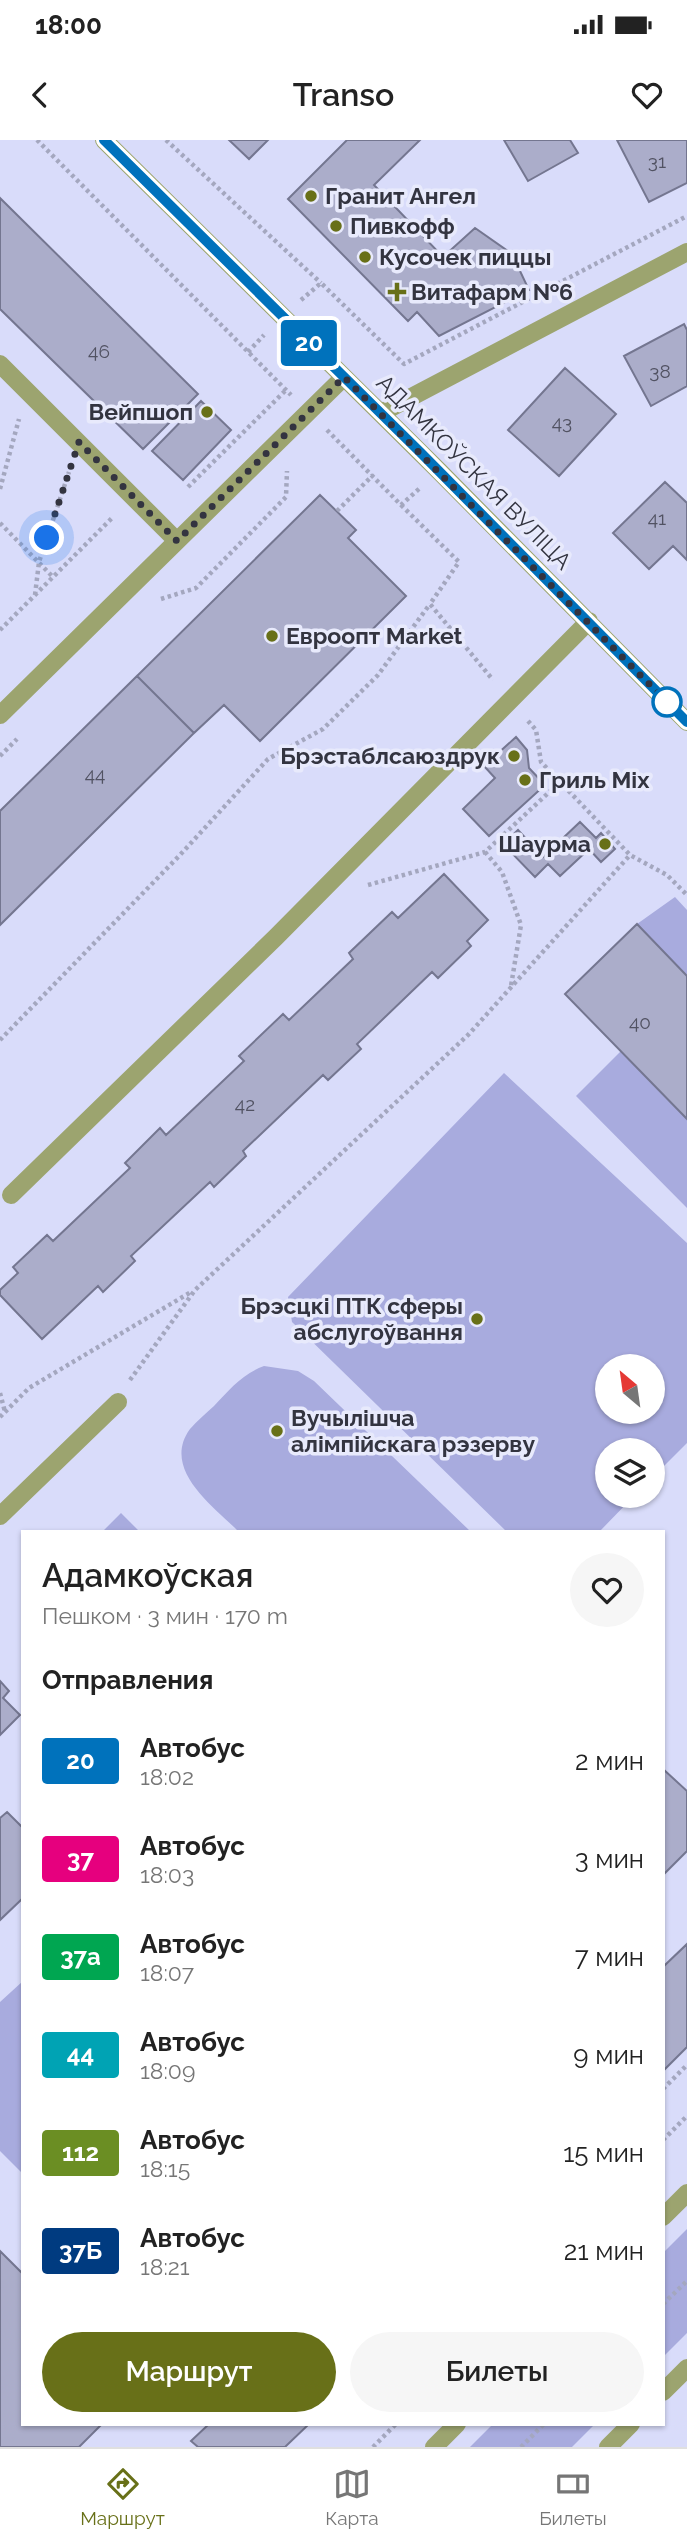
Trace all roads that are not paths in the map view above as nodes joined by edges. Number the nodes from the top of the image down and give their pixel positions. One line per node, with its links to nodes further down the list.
1 (104, 140): 4 (street, АДАМКОЎСКАЯ ВУЛІЦА)
2 (687, 251): 5 (street)
3 (0, 364): 6 (street)
4 (344, 377): 5 (street, АДАМКОЎСКАЯ ВУЛІЦА); 6 (street)
5 (381, 413): 7 (street, АДАМКОЎСКАЯ ВУЛІЦА)
6 (177, 541): 8 (street)
7 (589, 621): 9 (street, АДАМКОЎСКАЯ ВУЛІЦА); 10 (street)
8 (0, 715)
9 (687, 722)
10 (11, 1195)
11 (118, 1402): 12 (street)
12 (0, 1516)
13 (687, 2193): 14 (street)
14 (665, 2215)
15 (687, 2368): 16 (street)
16 (665, 2390)
17 (455, 2426): 19 (street)
18 (629, 2426): 20 (street)
19 (433, 2447)
20 (608, 2447)

